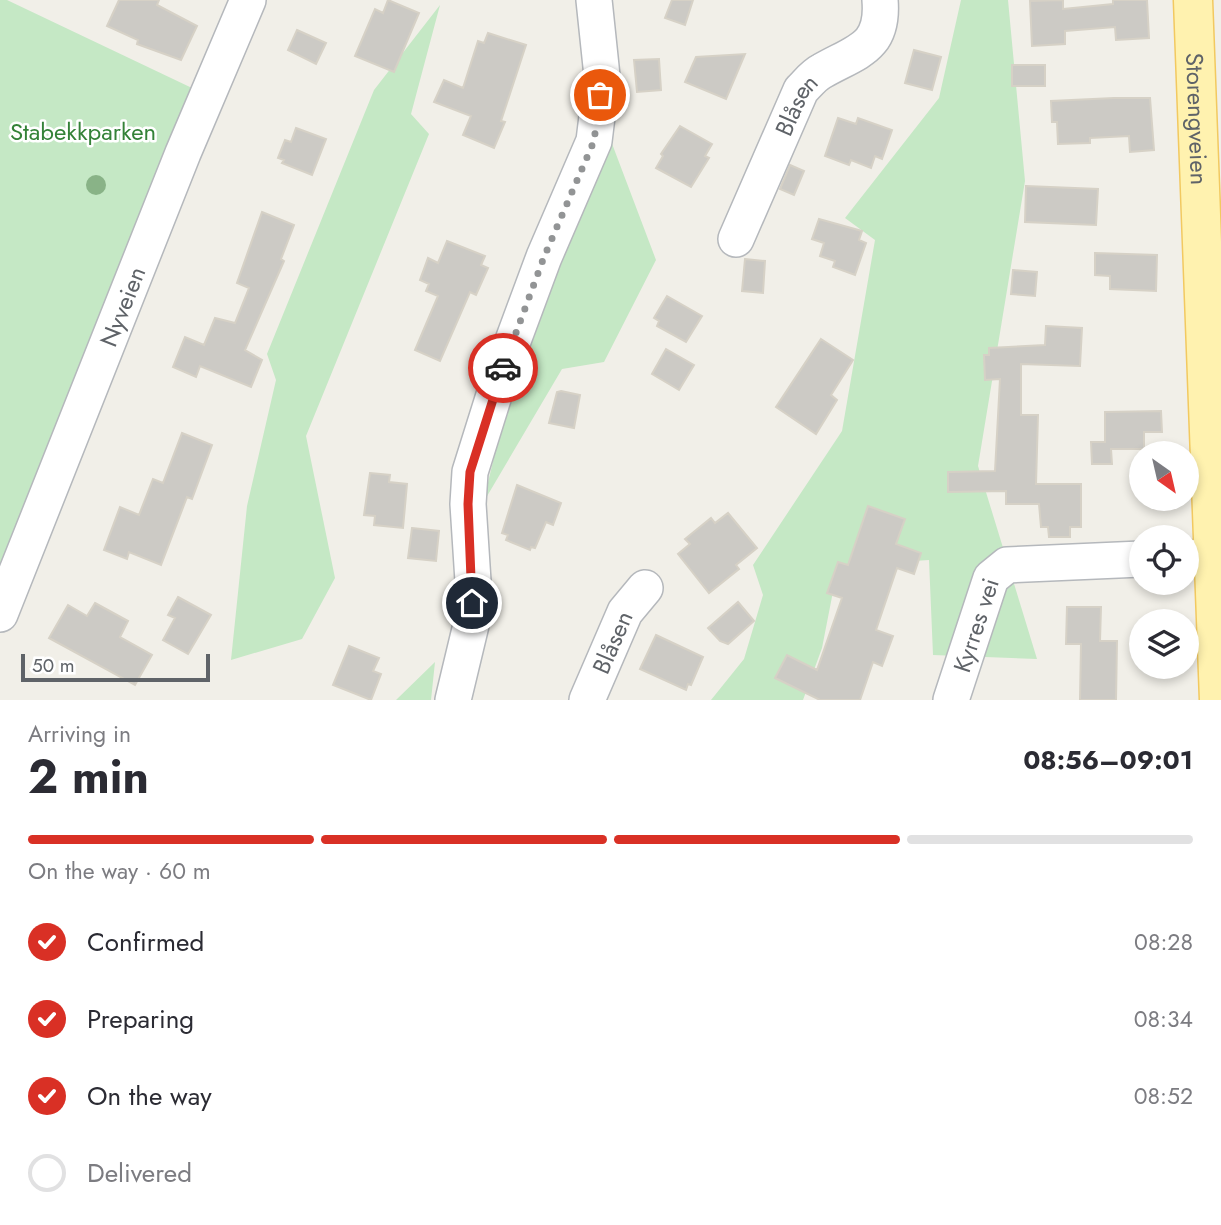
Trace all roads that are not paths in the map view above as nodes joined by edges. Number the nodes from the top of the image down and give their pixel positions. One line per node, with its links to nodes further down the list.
1 (248, 0): 10 (street, Nyveien)
2 (594, 0): 11 (street)
3 (880, 0): 5 (street, Blåsen)
4 (1193, 0): 6 (main road, Storengveien)
5 (736, 239)
6 (1215, 455): 7 (main road, Storengveien)
7 (1199, 557): 14 (main road, Storengveien)
8 (1129, 560): 13 (street, Kyrres vei)
9 (645, 589): 12 (street, Blåsen)
10 (0, 614)
11 (453, 700)
12 (587, 700)
13 (951, 700)
14 (1219, 700)

